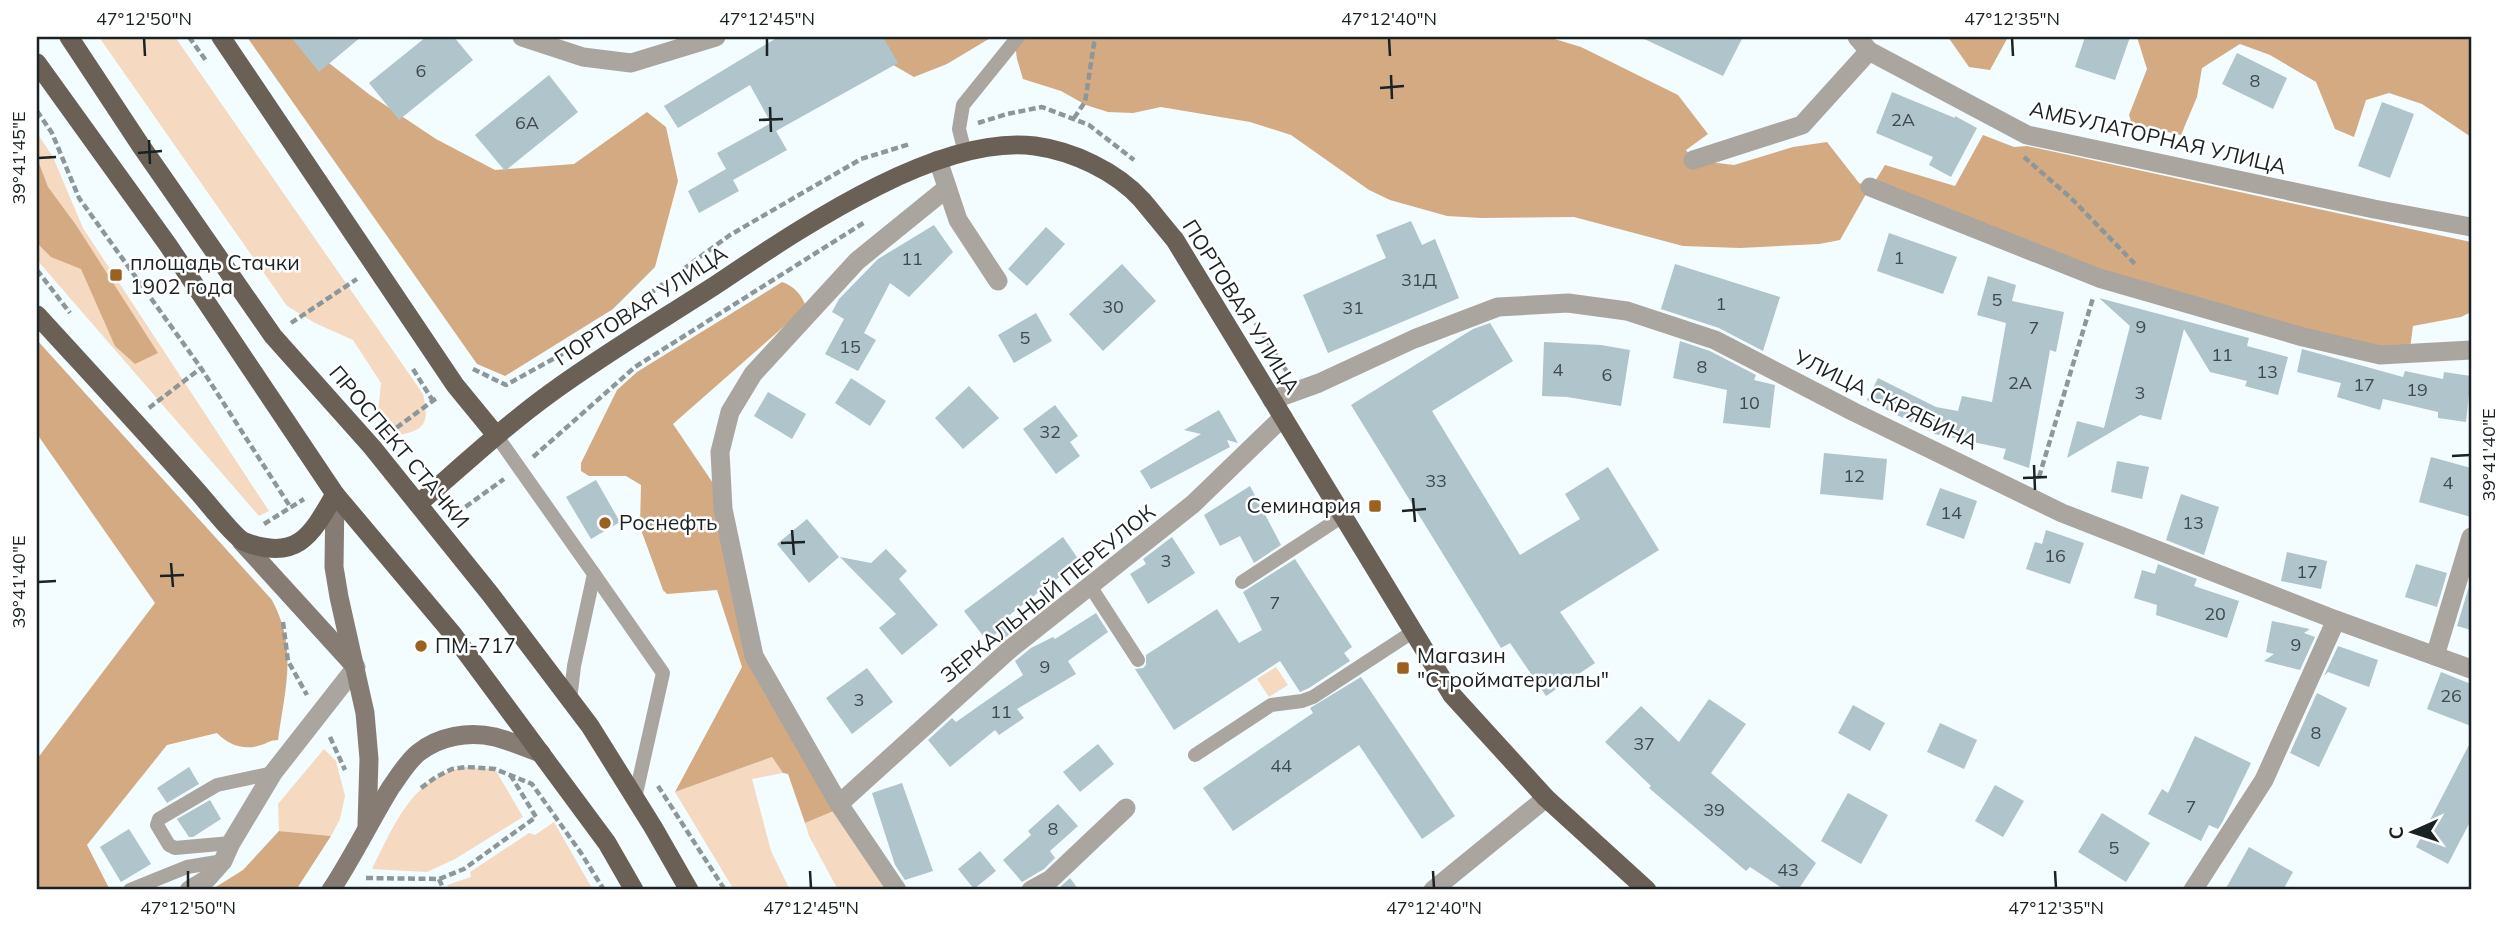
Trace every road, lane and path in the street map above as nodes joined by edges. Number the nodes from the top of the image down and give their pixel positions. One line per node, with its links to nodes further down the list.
1 (69, 37): 24 (main road, ПРОСПЕКТ СТАЧКИ)
2 (220, 37): 28 (main road)
3 (522, 37): 4 (street)
4 (716, 37)
5 (1018, 37): 12 (lane)
6 (1095, 37): 10 (path)
7 (1863, 44): 11 (street, АМБУЛАТОРНАЯ УЛИЦА); 14 (street)
8 (37, 63): 35 (main road)
9 (37, 111): 26 (path)
10 (1074, 118)
11 (2014, 128): 18 (street, АМБУЛАТОРНАЯ УЛИЦА); 19 (path)
12 (965, 153): 13 (main road, ПОРТОВАЯ УЛИЦА); 29 (main road, ПОРТОВАЯ УЛИЦА)
13 (938, 160): 16 (street); 32 (main road, ПОРТОВАЯ УЛИЦА)
14 (1693, 160)
15 (1870, 187): 20 (street)
16 (947, 188): 22 (street); 63 (street)
17 (875, 216): 34 (path)
18 (2471, 227)
19 (2142, 271)
20 (2099, 278): 25 (street); 36 (path)
21 (357, 279): 24 (path)
22 (999, 281)
23 (37, 315): 42 (main road)
24 (273, 336): 33 (main road, ПРОСПЕКТ СТАЧКИ)
25 (2471, 350)
26 (201, 368): 30 (path); 38 (path)
27 (474, 370): 28 (path)
28 (455, 384): 32 (main road); 33 (path)
29 (1272, 400): 31 (main road, ПОРТОВАЯ УЛИЦА); 36 (street, УЛИЦА СКРЯБИНА)
30 (157, 401)
31 (1283, 417): 40 (main road, ПОРТОВАЯ УЛИЦА); 45 (street, ЗЕРКАЛЬНЫЙ ПЕРЕУЛОК)
32 (496, 436): 34 (lane); 37 (main road, ПОРТОВАЯ УЛИЦА)
33 (372, 447): 37 (main road, ПРОСПЕКТ СТАЧКИ)
34 (519, 468): 39 (path); 43 (lane)
35 (335, 494): 42 (main road); 51 (main road); 55 (main road)
36 (2033, 498): 47 (street, УЛИЦА СКРЯБИНА)
37 (418, 504): 53 (main road, ПРОСПЕКТ СТАЧКИ)
38 (291, 508)
39 (457, 513)
40 (1343, 516): 44 (lane); 48 (main road, ПОРТОВАЯ УЛИЦА)
41 (2471, 537): 49 (street)
42 (242, 541): 51 (main road)
43 (594, 574): 53 (lane); 61 (lane)
44 (1242, 582)
45 (1090, 586): 50 (lane); 63 (street, ЗЕРКАЛЬНЫЙ ПЕРЕУЛОК)
46 (282, 620): 54 (path)
47 (2336, 620): 49 (street, УЛИЦА СКРЯБИНА); 81 (street)
48 (1414, 631): 56 (lane); 62 (main road, ПОРТОВАЯ УЛИЦА)
49 (2435, 656): 52 (street, УЛИЦА СКРЯБИНА)
50 (1139, 660)
51 (356, 667): 54 (street); 65 (main road)
52 (2471, 669)
53 (570, 700): 61 (main road, ПРОСПЕКТ СТАЧКИ)
54 (318, 715): 57 (street); 58 (path)
55 (541, 753): 65 (main road); 75 (main road)
56 (1195, 755)
57 (273, 773): 66 (street); 66 (lane)
58 (346, 773)
59 (511, 776): 60 (path); 69 (path); 74 (path)
60 (418, 791)
61 (635, 798): 76 (main road, ПРОСПЕКТ СТАЧКИ)
62 (1546, 798): 79 (street); 80 (main road, ПОРТОВАЯ УЛИЦА)
63 (839, 804): 77 (street)
64 (1126, 808): 78 (street)
65 (367, 825): 72 (main road)
66 (231, 843): 67 (street)
67 (223, 861): 70 (lane); 71 (street)
68 (372, 869): 69 (path)
69 (439, 879): 73 (path)
70 (130, 890)
71 (190, 890)
72 (331, 890)
73 (444, 890)
74 (604, 890)
75 (634, 890)
76 (689, 890)
77 (897, 890)
78 (1031, 890)
79 (1433, 890)
80 (1647, 890)
81 (2193, 890)

